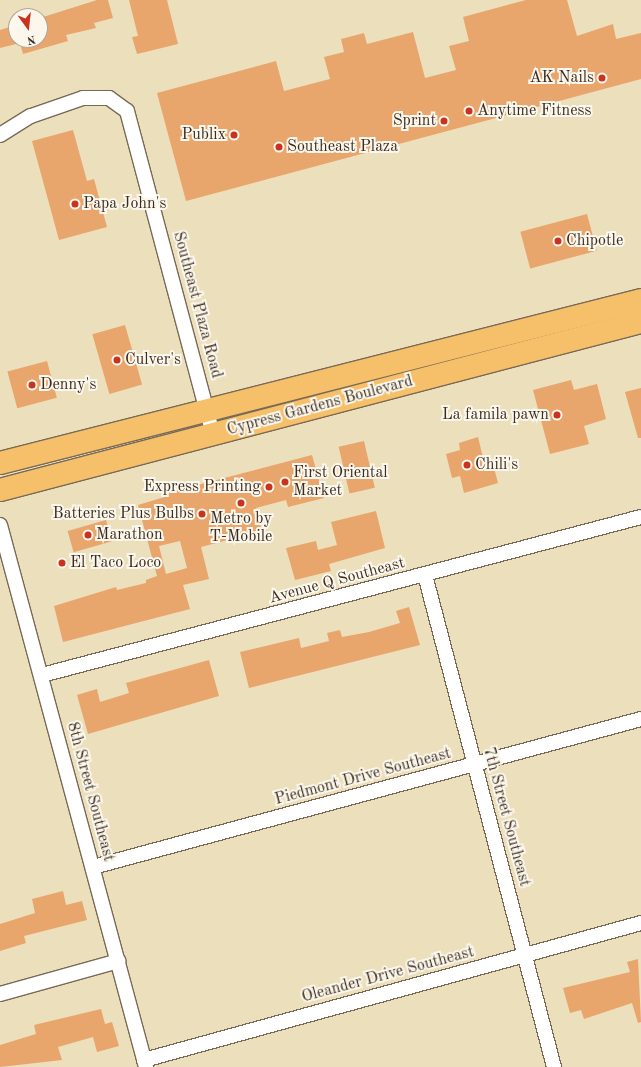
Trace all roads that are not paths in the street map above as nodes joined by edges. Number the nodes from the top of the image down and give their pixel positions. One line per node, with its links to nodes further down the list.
1 (0, 135): 8 (street, Southeast Plaza Road)
2 (641, 300): 3 (main road, Cypress Gardens Boulevard)
3 (620, 306): 5 (main road, Cypress Gardens Boulevard); 6 (main road)
4 (641, 322): 6 (main road, Cypress Gardens Boulevard)
5 (458, 347): 7 (main road); 8 (main road, Cypress Gardens Boulevard)
6 (489, 362): 7 (main road, Cypress Gardens Boulevard)
7 (396, 386): 9 (main road, Cypress Gardens Boulevard)
8 (207, 411): 9 (street, Southeast Plaza Road); 10 (main road, Cypress Gardens Boulevard)
9 (213, 434): 13 (main road, Cypress Gardens Boulevard)
10 (51, 450): 11 (main road, Cypress Gardens Boulevard); 12 (main road)
11 (0, 463)
12 (0, 483)
13 (0, 490)
14 (641, 517): 16 (street, Avenue Q Southeast)
15 (0, 526): 17 (street, 8th Street Southeast)
16 (425, 575): 17 (street, Avenue Q Southeast); 19 (street, 7th Street Southeast)
17 (42, 675): 20 (street, 8th Street Southeast)
18 (641, 719): 19 (street, Piedmont Drive Southeast)
19 (474, 764): 20 (street, Piedmont Drive Southeast); 22 (street, 7th Street Southeast)
20 (93, 867): 23 (street, 8th Street Southeast)
21 (641, 923): 22 (street, Oleander Drive Southeast)
22 (524, 956): 25 (street, Oleander Drive Southeast); 26 (street, 7th Street Southeast)
23 (118, 961): 24 (street); 25 (street, 8th Street Southeast)
24 (0, 994)
25 (145, 1063)
26 (554, 1067)

